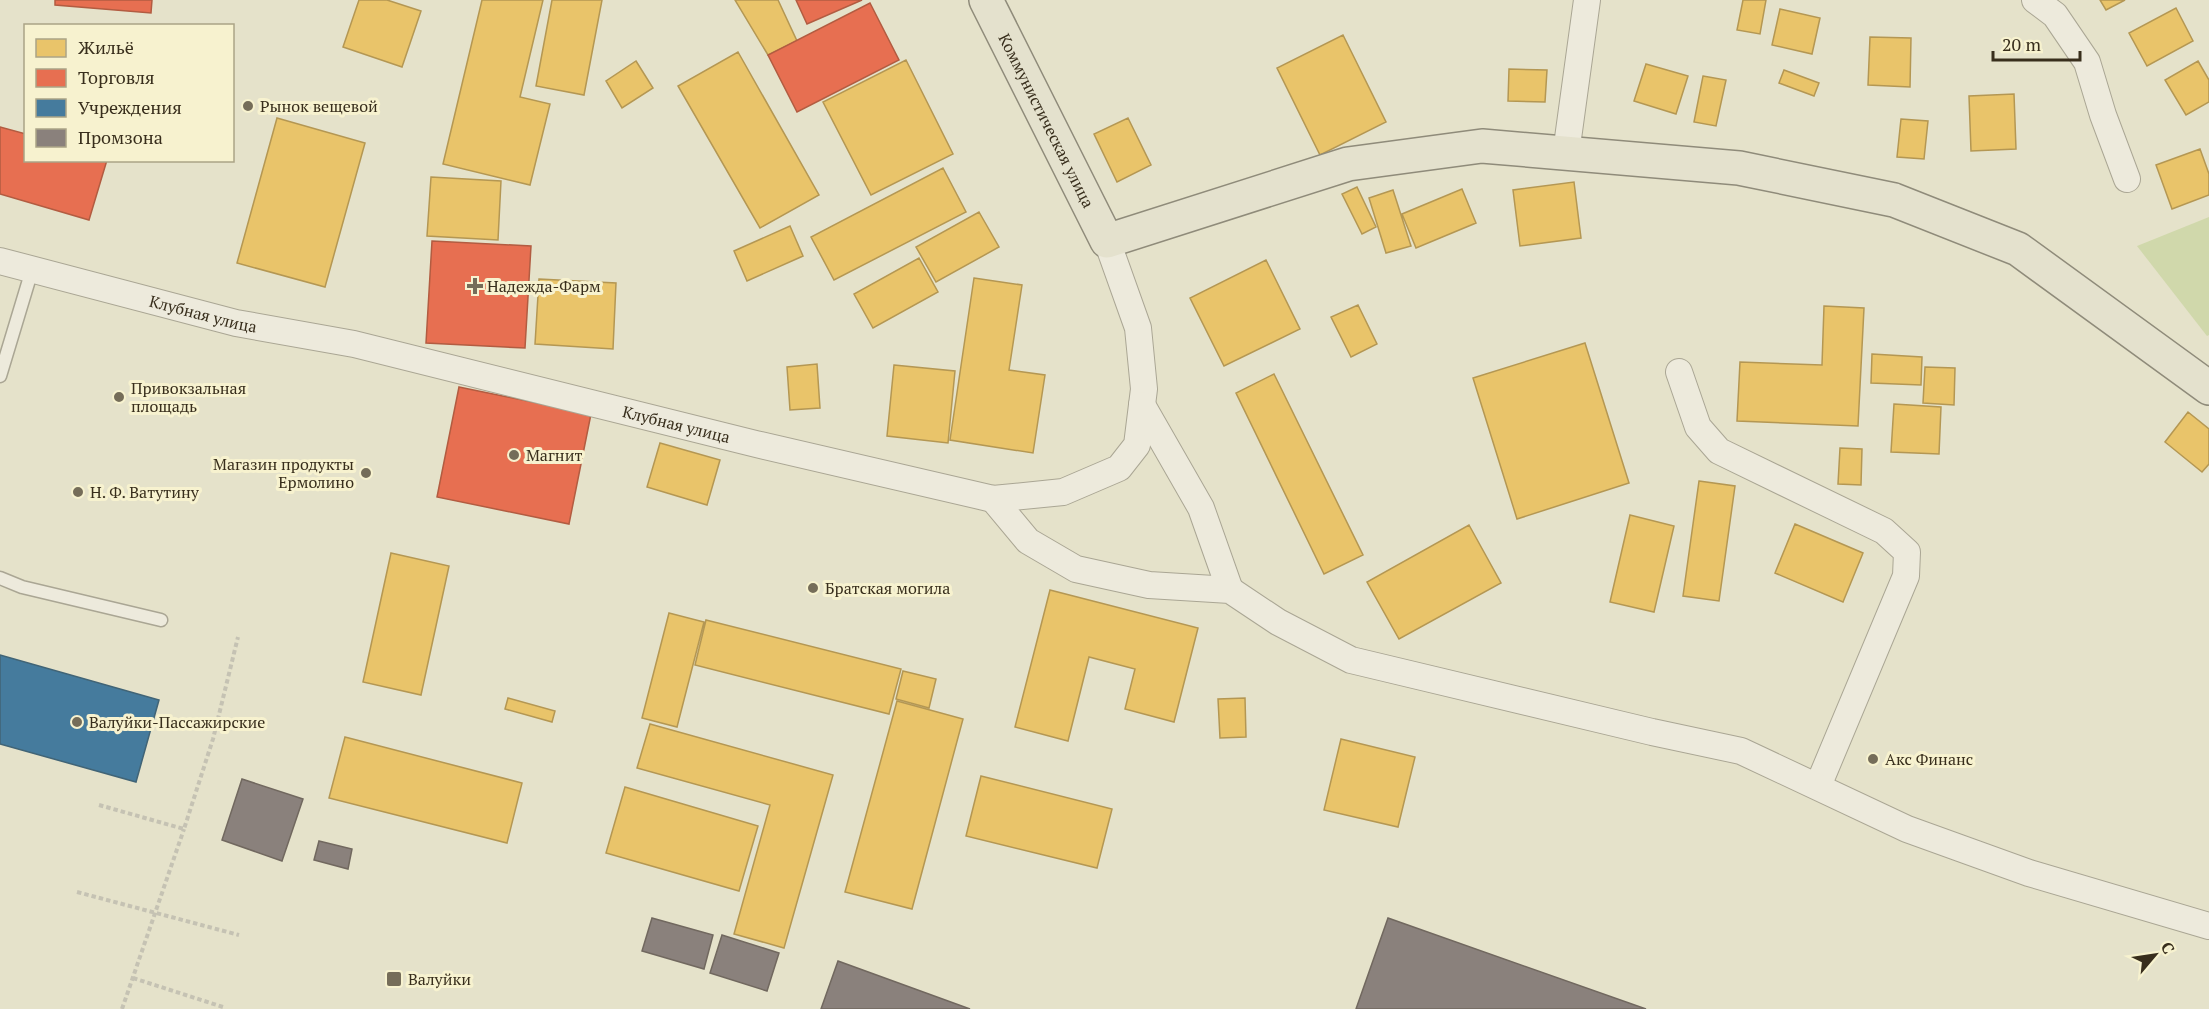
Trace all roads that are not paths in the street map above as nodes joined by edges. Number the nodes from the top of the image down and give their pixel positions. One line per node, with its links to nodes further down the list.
1 (986, 0): 6 (main road, Коммунистическая улица)
2 (1587, 0): 4 (street)
3 (2035, 0): 5 (street)
4 (1566, 153): 6 (main road); 11 (main road)
5 (2127, 179)
6 (1107, 241): 12 (street, Клубная улица)
7 (0, 261): 8 (street, Клубная улица)
8 (32, 270): 10 (lane); 13 (street, Клубная улица)
9 (1679, 372): 17 (street)
10 (0, 376)
11 (2209, 388)
12 (1142, 405): 13 (street, Клубная улица); 15 (street)
13 (993, 499): 15 (street)
14 (0, 578): 16 (lane)
15 (1230, 590): 17 (street)
16 (161, 620)
17 (1818, 786): 18 (street)
18 (2209, 927)

